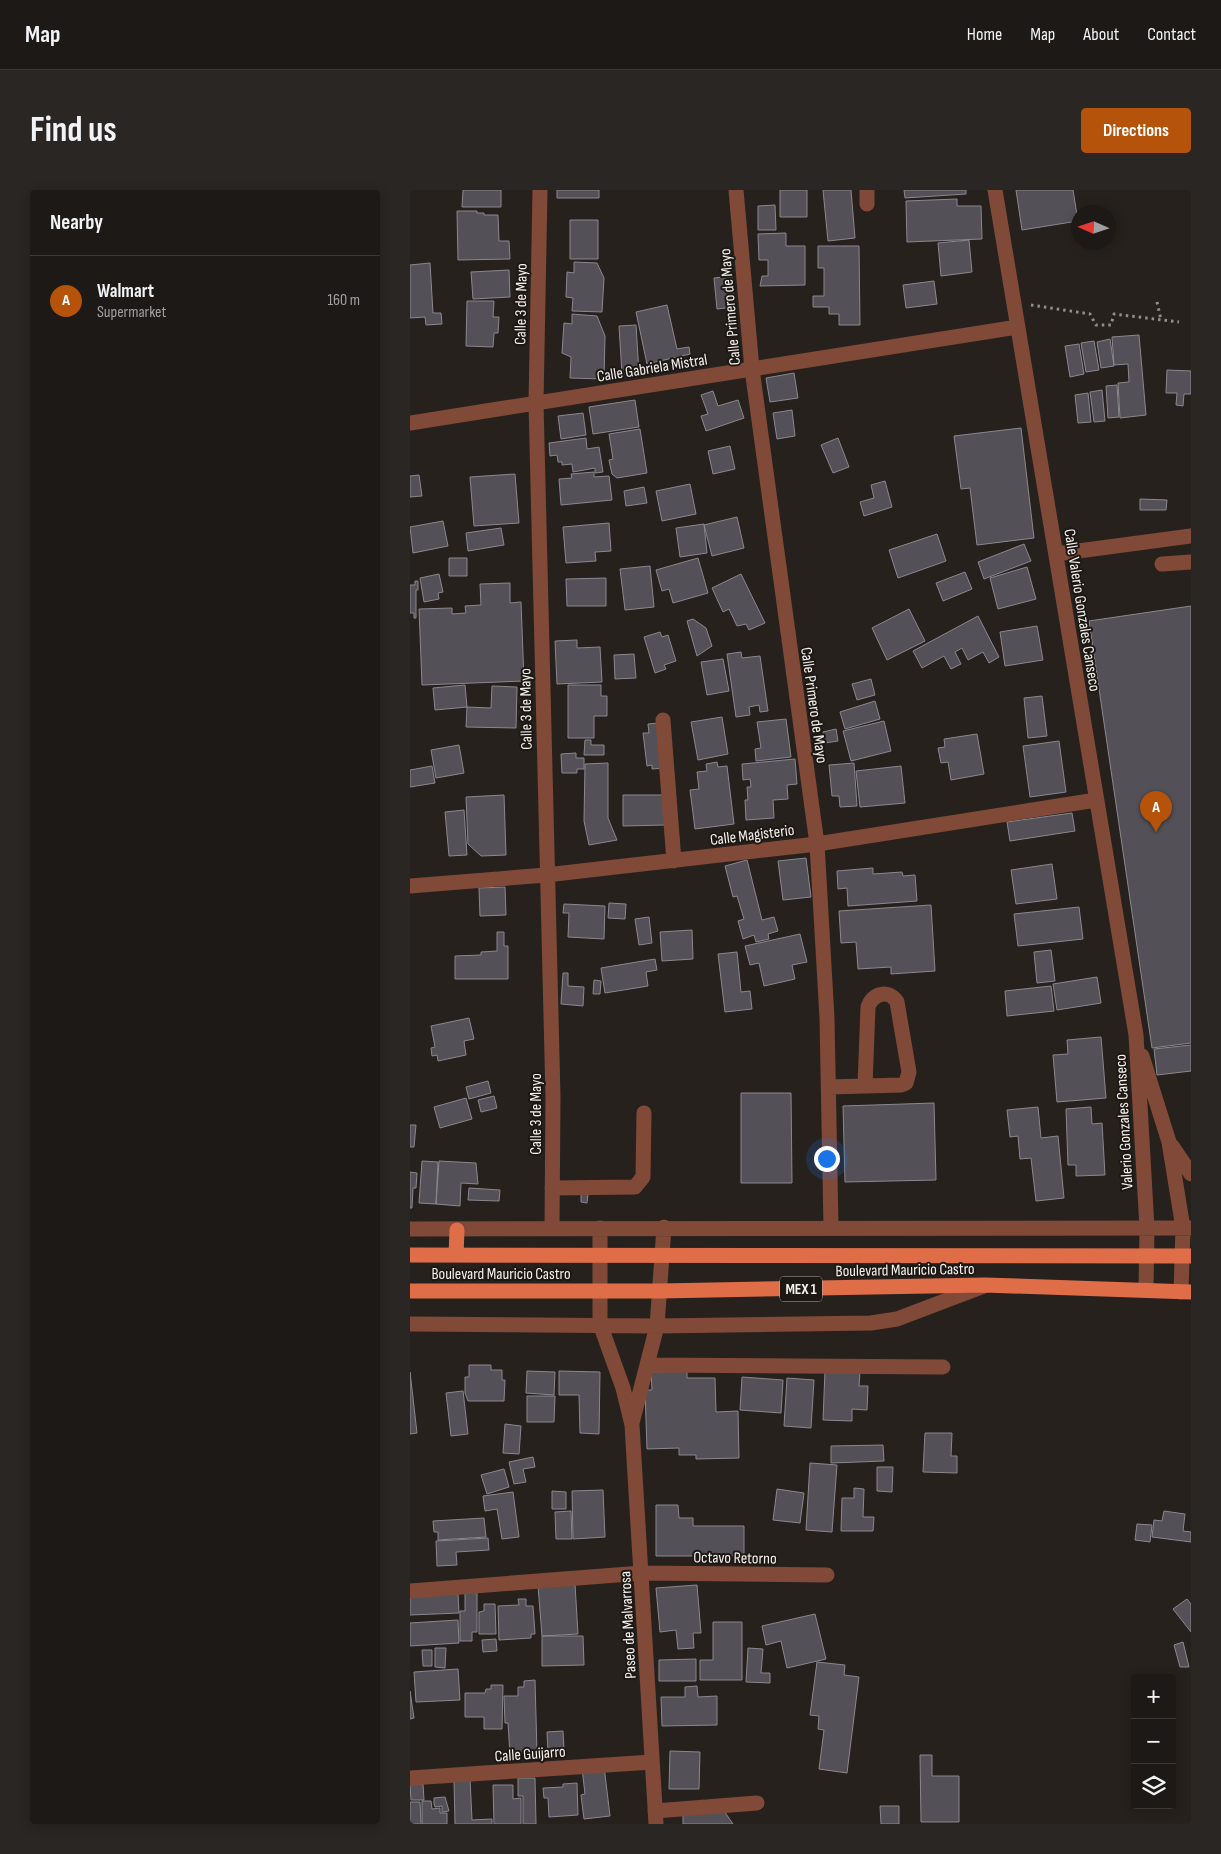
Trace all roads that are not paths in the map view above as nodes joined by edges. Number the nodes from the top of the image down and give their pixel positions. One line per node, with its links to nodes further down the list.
1 (540, 190): 6 (street, Calle 3 de Mayo)
2 (736, 190): 5 (street, Calle Primero de Mayo)
3 (994, 190): 4 (street, Calle Valerio Gonzales Canseco)
4 (1018, 327): 5 (street, Calle Gabriela Mistral); 9 (street, Calle Valerio Gonzales Canseco)
5 (752, 369): 6 (street, Calle Gabriela Mistral); 14 (street, Calle Primero de Mayo)
6 (536, 404): 7 (street, Calle Gabriela Mistral); 16 (street, Calle 3 de Mayo)
7 (410, 423)
8 (1191, 536): 9 (street)
9 (1056, 554): 13 (street, Calle Valerio Gonzales Canseco)
10 (1191, 562): 11 (street)
11 (1162, 564)
12 (663, 720): 15 (street)
13 (1096, 800): 14 (street, Calle Magisterio); 18 (street, Calle Valerio Gonzales Canseco)
14 (817, 844): 15 (street, Calle Magisterio); 20 (street, Calle Primero de Mayo)
15 (674, 860): 16 (street, Calle Magisterio)
16 (546, 875): 17 (street, Calle Magisterio); 24 (street, Calle 3 de Mayo)
17 (410, 886)
18 (1136, 1035): 22 (street, Valerio Gonzales Canseco); 29 (street, Valerio Gonzales Canseco)
19 (865, 1086): 19 (street); 20 (street)
20 (829, 1087): 26 (street, Calle Primero de Mayo)
21 (644, 1113): 24 (street)
22 (1169, 1142): 23 (street); 30 (street, Valerio Gonzales Canseco)
23 (1191, 1174)
24 (552, 1188): 27 (street, Calle 3 de Mayo)
25 (664, 1227): 26 (street); 28 (street); 35 (street, Paseo de Malvarrosa)
26 (831, 1227): 29 (street)
27 (552, 1228): 28 (street); 32 (street)
28 (600, 1228): 37 (street, Paseo de Malvarrosa)
29 (1147, 1228): 30 (street); 36 (street, Valerio Gonzales Canseco)
30 (1187, 1228): 38 (street, Valerio Gonzales Canseco)
31 (410, 1229): 32 (street)
32 (457, 1230): 34 (main road)
33 (410, 1255): 34 (main road, Boulevard Mauricio Castro / MEX 1)
34 (456, 1255): 37 (main road, Boulevard Mauricio Castro / MEX 1)
35 (663, 1255): 36 (main road, Boulevard Mauricio Castro / MEX 1); 37 (main road, Boulevard Mauricio Castro / MEX 1); 43 (street, Paseo de Malvarrosa)
36 (1147, 1255): 38 (main road, Boulevard Mauricio Castro / MEX 1); 40 (street, Valerio Gonzales Canseco)
37 (600, 1256): 42 (street, Paseo de Malvarrosa)
38 (1187, 1256): 44 (street, Valerio Gonzales Canseco)
39 (985, 1286): 40 (main road, Boulevard Mauricio Castro / MEX 1); 43 (main road, Boulevard Mauricio Castro / MEX 1); 47 (street)
40 (1146, 1290): 44 (main road, Boulevard Mauricio Castro / MEX 1)
41 (410, 1291): 42 (main road, Boulevard Mauricio Castro / MEX 1)
42 (599, 1291): 43 (main road, Boulevard Mauricio Castro / MEX 1); 46 (street, Paseo de Malvarrosa)
43 (660, 1291): 47 (street, Paseo de Malvarrosa)
44 (1186, 1292)
45 (410, 1324): 46 (street)
46 (600, 1324): 47 (street); 50 (street, Paseo de Malvarrosa)
47 (657, 1326): 48 (street, Paseo de Malvarrosa)
48 (647, 1365): 49 (street); 50 (street, Paseo de Malvarrosa)
49 (943, 1367)
50 (632, 1425): 51 (street, Paseo de Malvarrosa)
51 (642, 1573): 52 (street, Octavo Retorno); 53 (street); 54 (street, Paseo de Malvarrosa)
52 (827, 1575)
53 (410, 1591)
54 (652, 1762): 55 (street, Calle Guijarro); 57 (street, Paseo de Malvarrosa)
55 (410, 1778)
56 (757, 1803): 57 (street)
57 (655, 1818)

